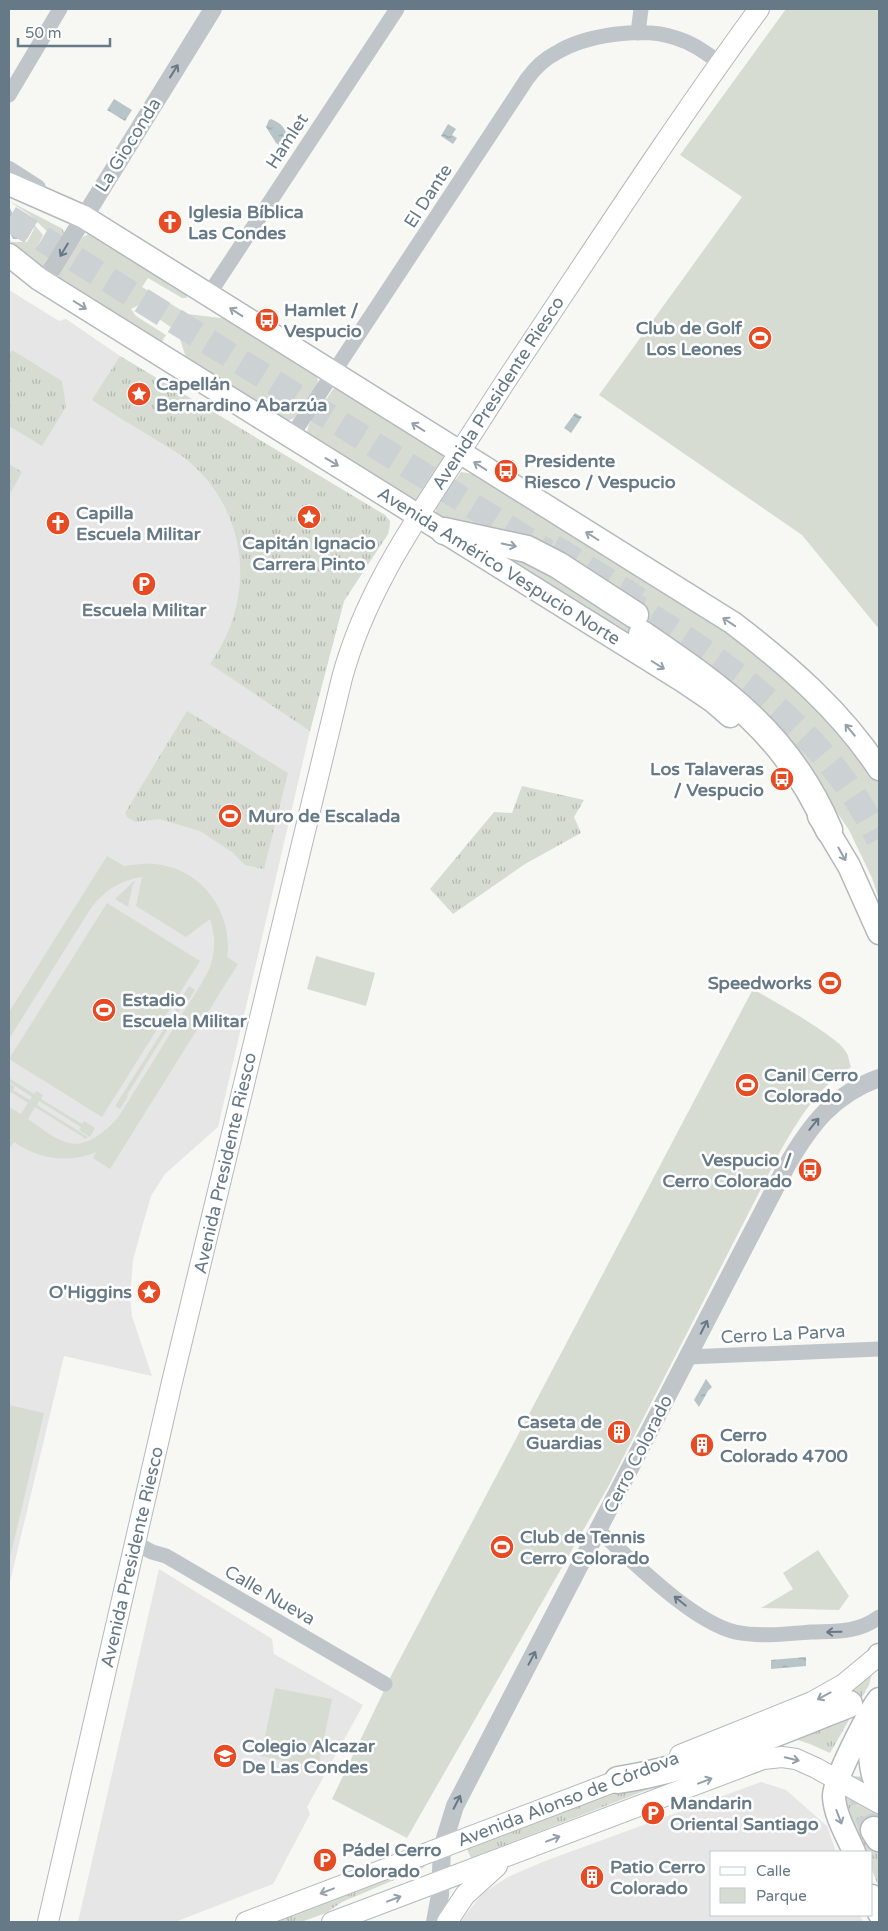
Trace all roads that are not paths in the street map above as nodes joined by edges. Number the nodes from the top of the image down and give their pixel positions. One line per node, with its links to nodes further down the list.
1 (60, 9): 8 (street)
2 (213, 9): 11 (street, La Gioconda, one-way to 2)
3 (397, 9): 15 (street, Hamlet)
4 (641, 9): 6 (street)
5 (759, 9): 7 (main road, Avenida Presidente Riesco)
6 (638, 33): 7 (street, El Dante); 16 (street, El Dante)
7 (720, 63): 18 (main road, Avenida Presidente Riesco)
8 (9, 95)
9 (9, 170): 11 (street)
10 (9, 184): 11 (main road)
11 (84, 217): 14 (street, La Gioconda, one-way to 14); 15 (main road)
12 (9, 255): 14 (main road, Avenida Américo Vespucio Norte)
13 (9, 264): 14 (main road, Avenida Américo Vespucio Norte)
14 (42, 281): 17 (main road, Avenida Américo Vespucio Norte, one-way to 17)
15 (209, 294): 16 (main road, one-way to 15)
16 (333, 374): 17 (street, El Dante); 18 (main road, one-way to 16)
17 (291, 437): 19 (main road, Avenida Américo Vespucio Norte, one-way to 19)
18 (459, 453): 19 (main road, Avenida Presidente Riesco); 21 (main road, one-way to 18)
19 (418, 515): 20 (main road, Avenida Américo Vespucio Norte); 28 (main road, Avenida Presidente Riesco)
20 (444, 531): 22 (main road, Avenida Américo Vespucio Norte, one-way to 22); 22 (highway, one-way to 22)
21 (879, 769)
22 (829, 830): 23 (main road, Avenida Américo Vespucio Norte, one-way to 23)
23 (879, 933)
24 (879, 1078): 26 (street, Cerro Colorado, one-way to 24)
25 (879, 1349): 26 (street, Cerro La Parva)
26 (688, 1358): 27 (street, Cerro Colorado)
27 (598, 1531): 29 (street, one-way to 27); 37 (street, Cerro Colorado, one-way to 27)
28 (135, 1543): 31 (street, Calle Nueva); 43 (main road, Avenida Presidente Riesco)
29 (879, 1617)
30 (879, 1656): 33 (main road, Avenida Alonso de Córdova, one-way to 33)
31 (385, 1684)
32 (872, 1704): 33 (highway); 34 (main road); 35 (main road)
33 (618, 1780): 37 (main road, Avenida Alonso de Córdova)
34 (837, 1780): 36 (main road, Avenida Alonso de Córdova); 38 (main road, one-way to 38); 39 (main road, Avenida Alonso de Córdova, one-way to 34)
35 (879, 1791)
36 (879, 1803)
37 (442, 1848): 40 (street, Cerro Colorado); 44 (main road, Avenida Alonso de Córdova, one-way to 44)
38 (854, 1851)
39 (507, 1857): 40 (main road, Avenida Alonso de Córdova); 47 (main road)
40 (440, 1881): 45 (main road, Avenida Alonso de Córdova, one-way to 40); 46 (street, Cerro Colorado)
41 (873, 1898): 42 (main road)
42 (879, 1913)
43 (48, 1922)
44 (246, 1922)
45 (332, 1922)
46 (435, 1922)
47 (448, 1922)

